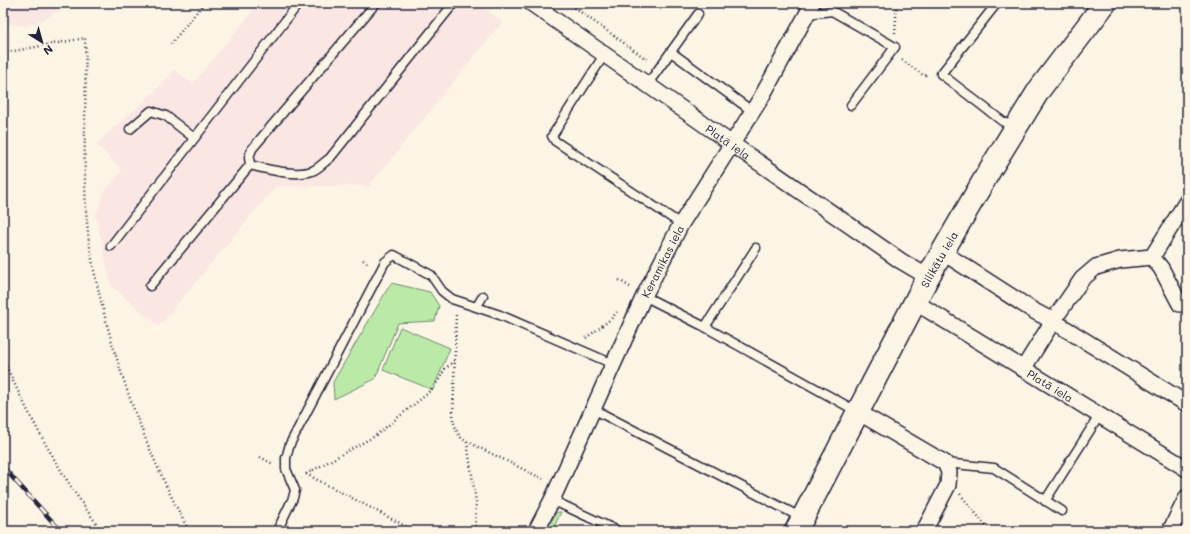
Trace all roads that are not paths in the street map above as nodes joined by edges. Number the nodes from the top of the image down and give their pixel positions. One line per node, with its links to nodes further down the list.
1 (300, 3): 16 (lane)
2 (376, 3): 18 (lane)
3 (454, 3): 18 (lane)
4 (531, 3): 10 (street, Platā iela)
5 (997, 3): 14 (lane)
6 (1105, 3): 14 (main road, Silikātu iela)
7 (809, 9): 12 (lane); 13 (street, Keramikas iela)
8 (698, 14): 9 (lane)
9 (671, 52): 11 (lane); 13 (lane)
10 (604, 55): 11 (street, Platā iela); 20 (lane)
11 (647, 85): 17 (street, Platā iela)
12 (851, 105)
13 (752, 111): 17 (street, Keramikas iela)
14 (1015, 128): 23 (main road, Silikātu iela)
15 (130, 129): 16 (lane)
16 (194, 138): 21 (lane)
17 (732, 144): 20 (street, Keramikas iela); 25 (street, Platā iela)
18 (250, 165): 26 (lane)
19 (1187, 201): 24 (street)
20 (680, 224): 28 (street, Keramikas iela)
21 (111, 246)
22 (756, 248): 33 (lane)
23 (942, 252): 25 (main road, Silikātu iela); 32 (street)
24 (1152, 257): 30 (street); 32 (street)
25 (928, 277): 29 (main road, Silikātu iela)
26 (150, 286)
27 (483, 296): 31 (lane)
28 (644, 296): 33 (lane); 34 (street, Keramikas iela)
29 (915, 302): 35 (street, Platā iela); 38 (main road, Silikātu iela)
30 (1180, 304)
31 (477, 306): 34 (lane); 47 (lane)
32 (1053, 321): 35 (street); 36 (street)
33 (705, 327): 38 (lane)
34 (613, 364): 37 (street, Keramikas iela)
35 (1022, 369): 39 (street, Platā iela)
36 (1187, 404)
37 (593, 409): 42 (street, Keramikas iela); 46 (lane)
38 (858, 412): 40 (street); 46 (main road, Silikātu iela)
39 (1099, 416): 41 (street, Platā iela); 44 (lane)
40 (945, 463): 44 (lane); 50 (street)
41 (1187, 469)
42 (555, 493): 48 (street, Keramikas iela); 49 (lane)
43 (1187, 497): 51 (street)
44 (1045, 501): 45 (lane)
45 (1062, 511)
46 (800, 524)
47 (277, 531)
48 (536, 531)
49 (618, 531)
50 (924, 531)
51 (1170, 531)

